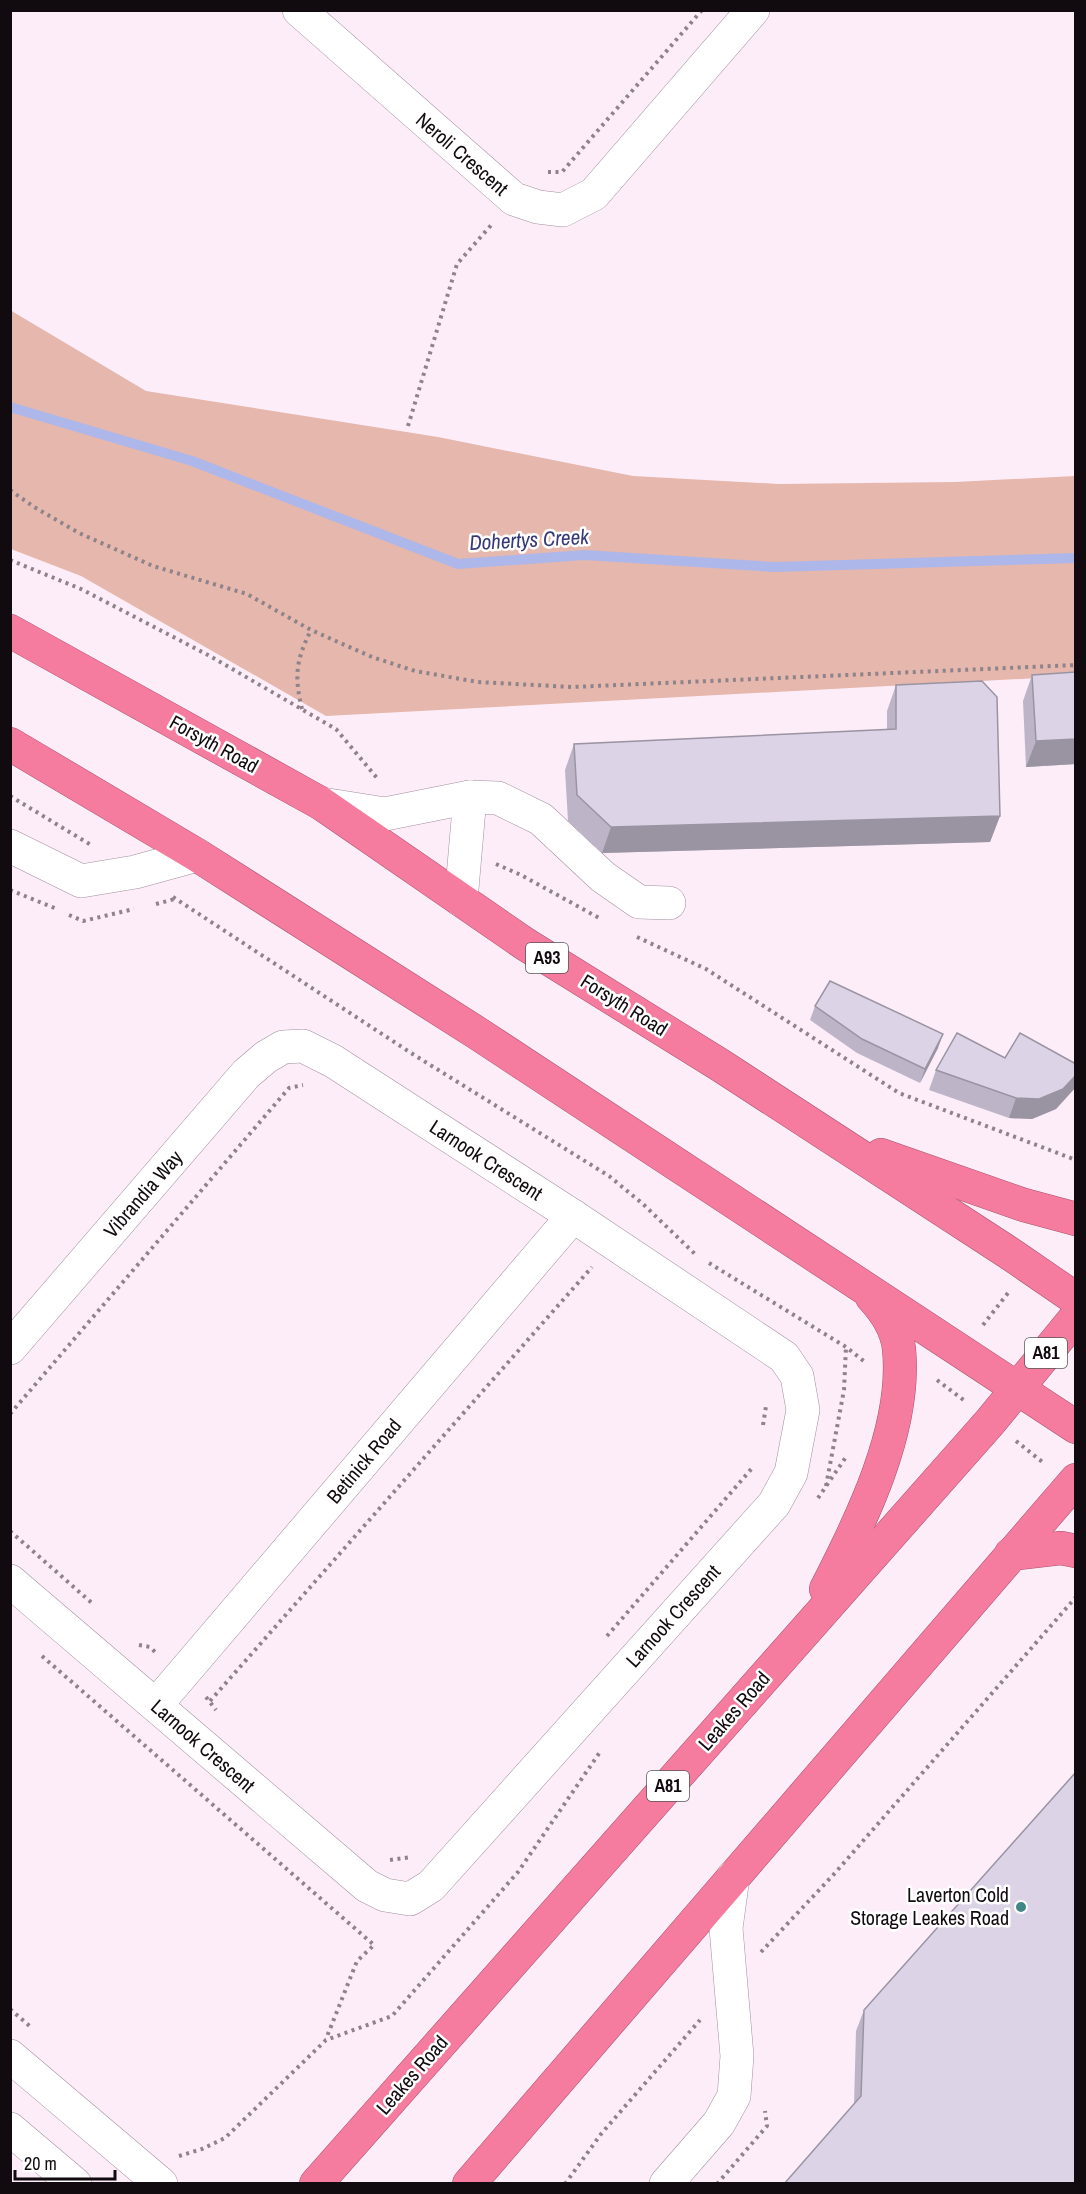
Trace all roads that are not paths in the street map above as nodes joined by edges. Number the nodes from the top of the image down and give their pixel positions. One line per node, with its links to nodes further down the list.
1 (299, 10): 2 (street, Neroli Crescent)
2 (753, 10)
3 (10, 631): 6 (highway, Forsyth Road / A93)
4 (10, 744): 8 (highway)
5 (470, 797): 6 (street); 9 (street); 10 (street)
6 (322, 804): 9 (highway, Forsyth Road / A93)
7 (10, 846): 8 (street)
8 (197, 855): 15 (highway)
9 (461, 900): 12 (highway, Forsyth Road / A93)
10 (669, 903)
11 (283, 1047): 13 (street, Larnook Crescent); 18 (street, Vibrandia Way)
12 (831, 1137): 14 (highway); 16 (highway, Forsyth Road / A93)
13 (573, 1216): 26 (street, Betinick Road); 26 (street, Larnook Crescent)
14 (1076, 1219)
15 (861, 1285): 19 (highway); 25 (highway)
16 (1076, 1299)
17 (1076, 1317): 19 (highway, Leakes Road / A81)
18 (10, 1348)
19 (1017, 1389): 20 (highway); 25 (highway, Leakes Road / A81)
20 (1076, 1427)
21 (1076, 1480): 23 (highway)
22 (1076, 1551): 23 (highway)
23 (1011, 1554): 27 (highway)
24 (10, 1581): 26 (street, Larnook Crescent)
25 (805, 1631): 32 (highway, Leakes Road / A81)
26 (156, 1705)
27 (733, 1877): 33 (highway); 34 (street)
28 (10, 2056): 31 (street)
29 (10, 2128): 30 (street)
30 (75, 2184)
31 (161, 2184)
32 (316, 2184)
33 (469, 2184)
34 (666, 2184)

